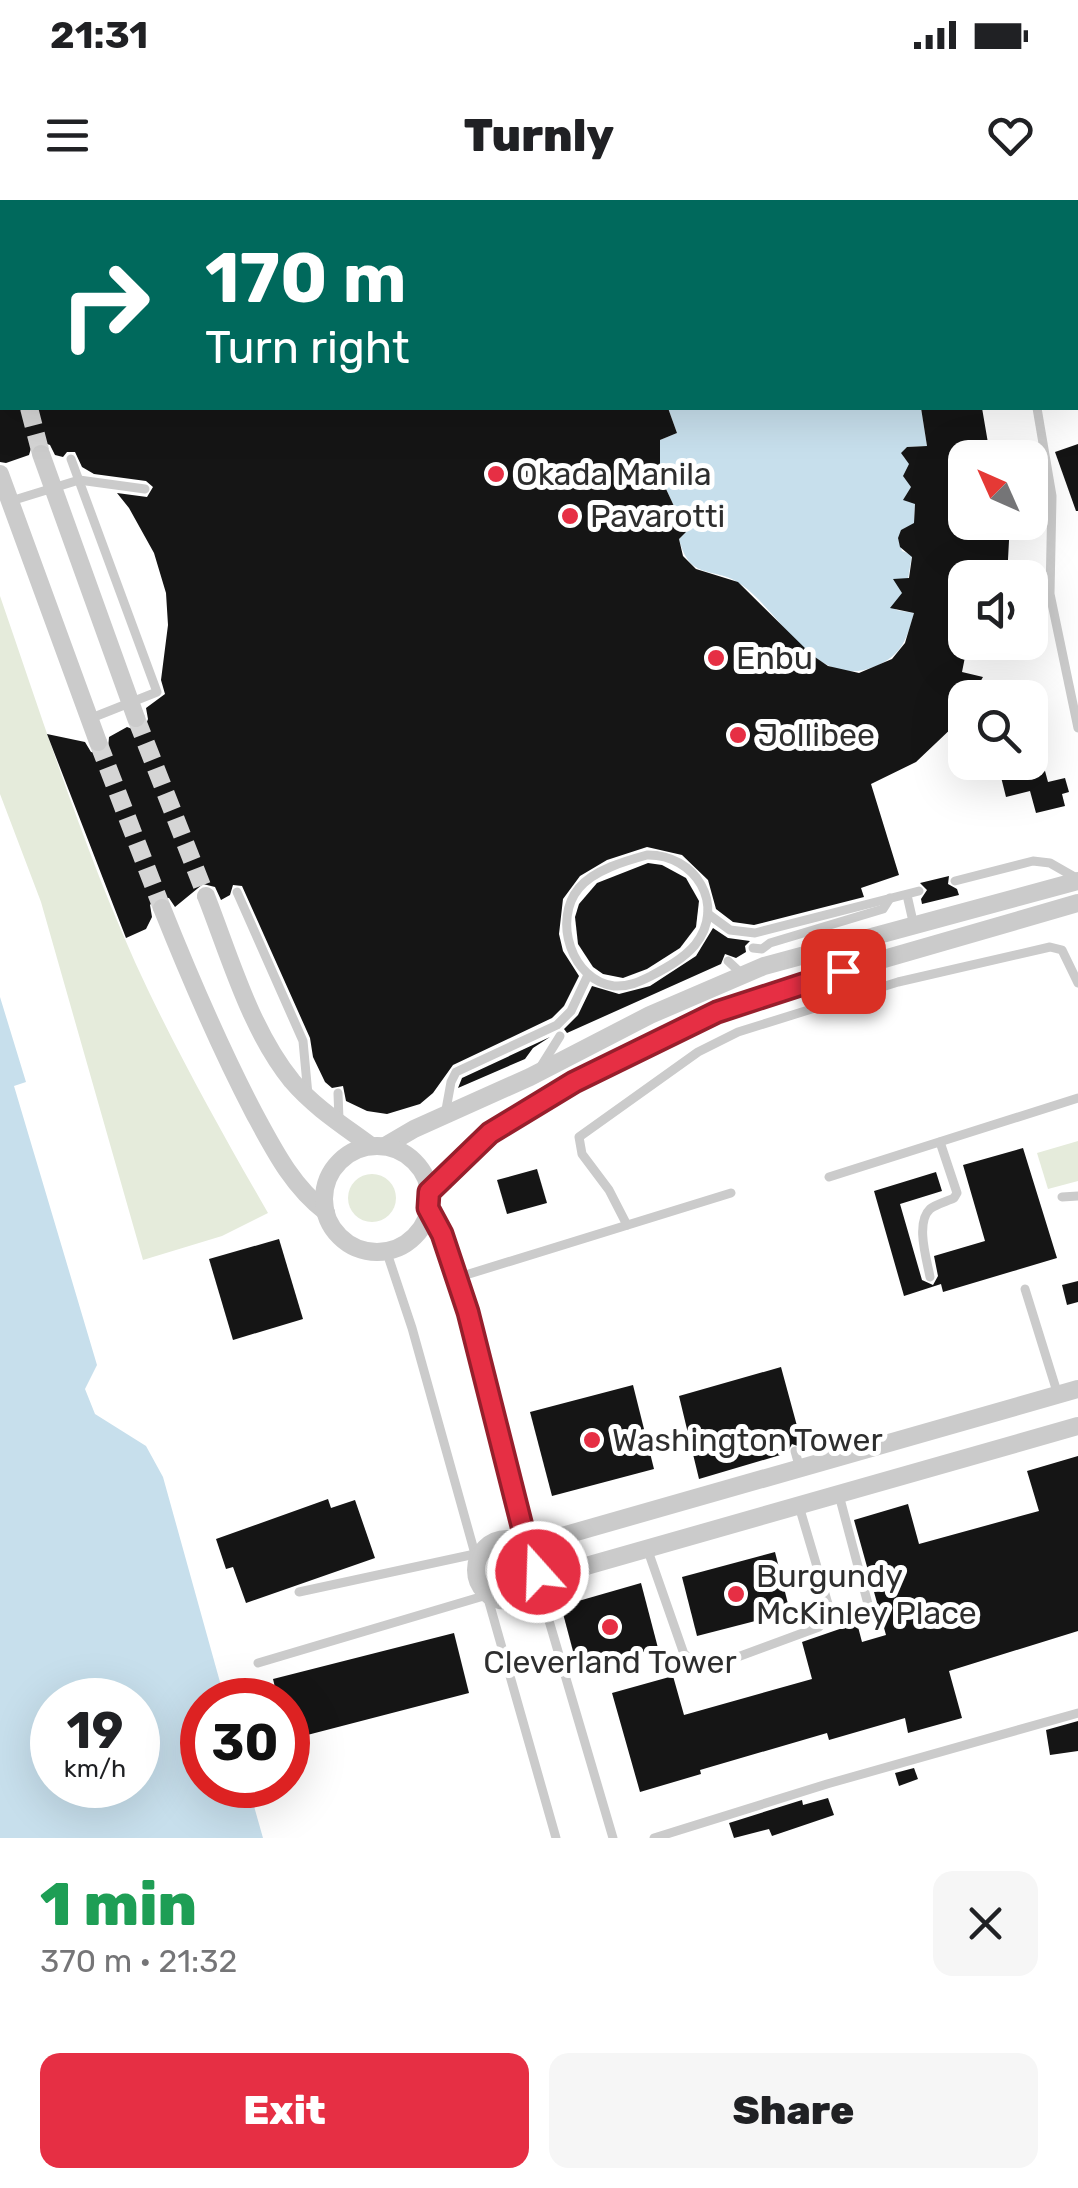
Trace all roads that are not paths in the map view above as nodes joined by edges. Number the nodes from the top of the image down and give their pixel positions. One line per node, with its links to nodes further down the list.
1 (1037, 410): 11 (lane)
2 (41, 454): 6 (street)
3 (72, 460): 5 (lane)
4 (0, 474): 8 (street)
5 (79, 480): 6 (lane); 7 (lane); 9 (lane)
6 (50, 487): 8 (lane); 9 (street)
7 (145, 490)
8 (8, 502): 10 (street)
9 (133, 710): 10 (lane)
10 (89, 719): 12 (street)
11 (1078, 728)
12 (98, 742)
13 (1078, 880): 14 (lane); 24 (street)
14 (956, 881)
15 (919, 891): 16 (lane)
16 (906, 894): 19 (lane); 24 (lane)
17 (206, 896): 34 (street)
18 (240, 896): 34 (lane)
19 (890, 898): 22 (lane); 23 (lane)
20 (1078, 903): 44 (street)
21 (162, 908): 45 (street)
22 (708, 914): 28 (lane); 28 (lane)
23 (824, 926): 25 (lane); 26 (lane)
24 (914, 926): 26 (street)
25 (752, 948)
26 (830, 949): 29 (street)
27 (728, 961): 29 (lane)
28 (588, 974): 36 (lane)
29 (743, 975): 32 (street)
30 (1078, 983): 46 (lane)
31 (560, 1036): 32 (lane)
32 (536, 1074): 36 (street)
33 (338, 1093): 37 (lane)
34 (308, 1098): 37 (street)
35 (1078, 1098): 38 (lane)
36 (445, 1115): 39 (street)
37 (339, 1122): 39 (street)
38 (940, 1142): 40 (lane); 48 (lane)
39 (378, 1146): 44 (street); 45 (street)
40 (828, 1176)
41 (731, 1193): 46 (lane)
42 (1078, 1196): 43 (lane)
43 (1062, 1197)
44 (429, 1200): 47 (street); 49 (lane)
45 (326, 1212): 47 (street)
46 (627, 1225): 49 (lane)
47 (386, 1250): 58 (lane)
48 (930, 1277)
49 (456, 1278): 56 (lane)
50 (1025, 1290): 52 (lane)
51 (1078, 1389): 52 (street)
52 (1058, 1395): 56 (street)
53 (1078, 1426): 54 (street)
54 (839, 1495): 55 (street); 62 (lane)
55 (799, 1506): 57 (street); 57 (lane)
56 (527, 1546): 58 (street); 59 (street)
57 (648, 1548): 59 (street)
58 (476, 1558): 60 (lane); 61 (street)
59 (537, 1580): 61 (street); 66 (lane)
60 (299, 1592)
61 (487, 1595): 63 (lane); 65 (lane)
62 (872, 1620)
63 (258, 1663)
64 (1078, 1713): 67 (lane)
65 (556, 1838)
66 (613, 1838)
67 (654, 1838)

